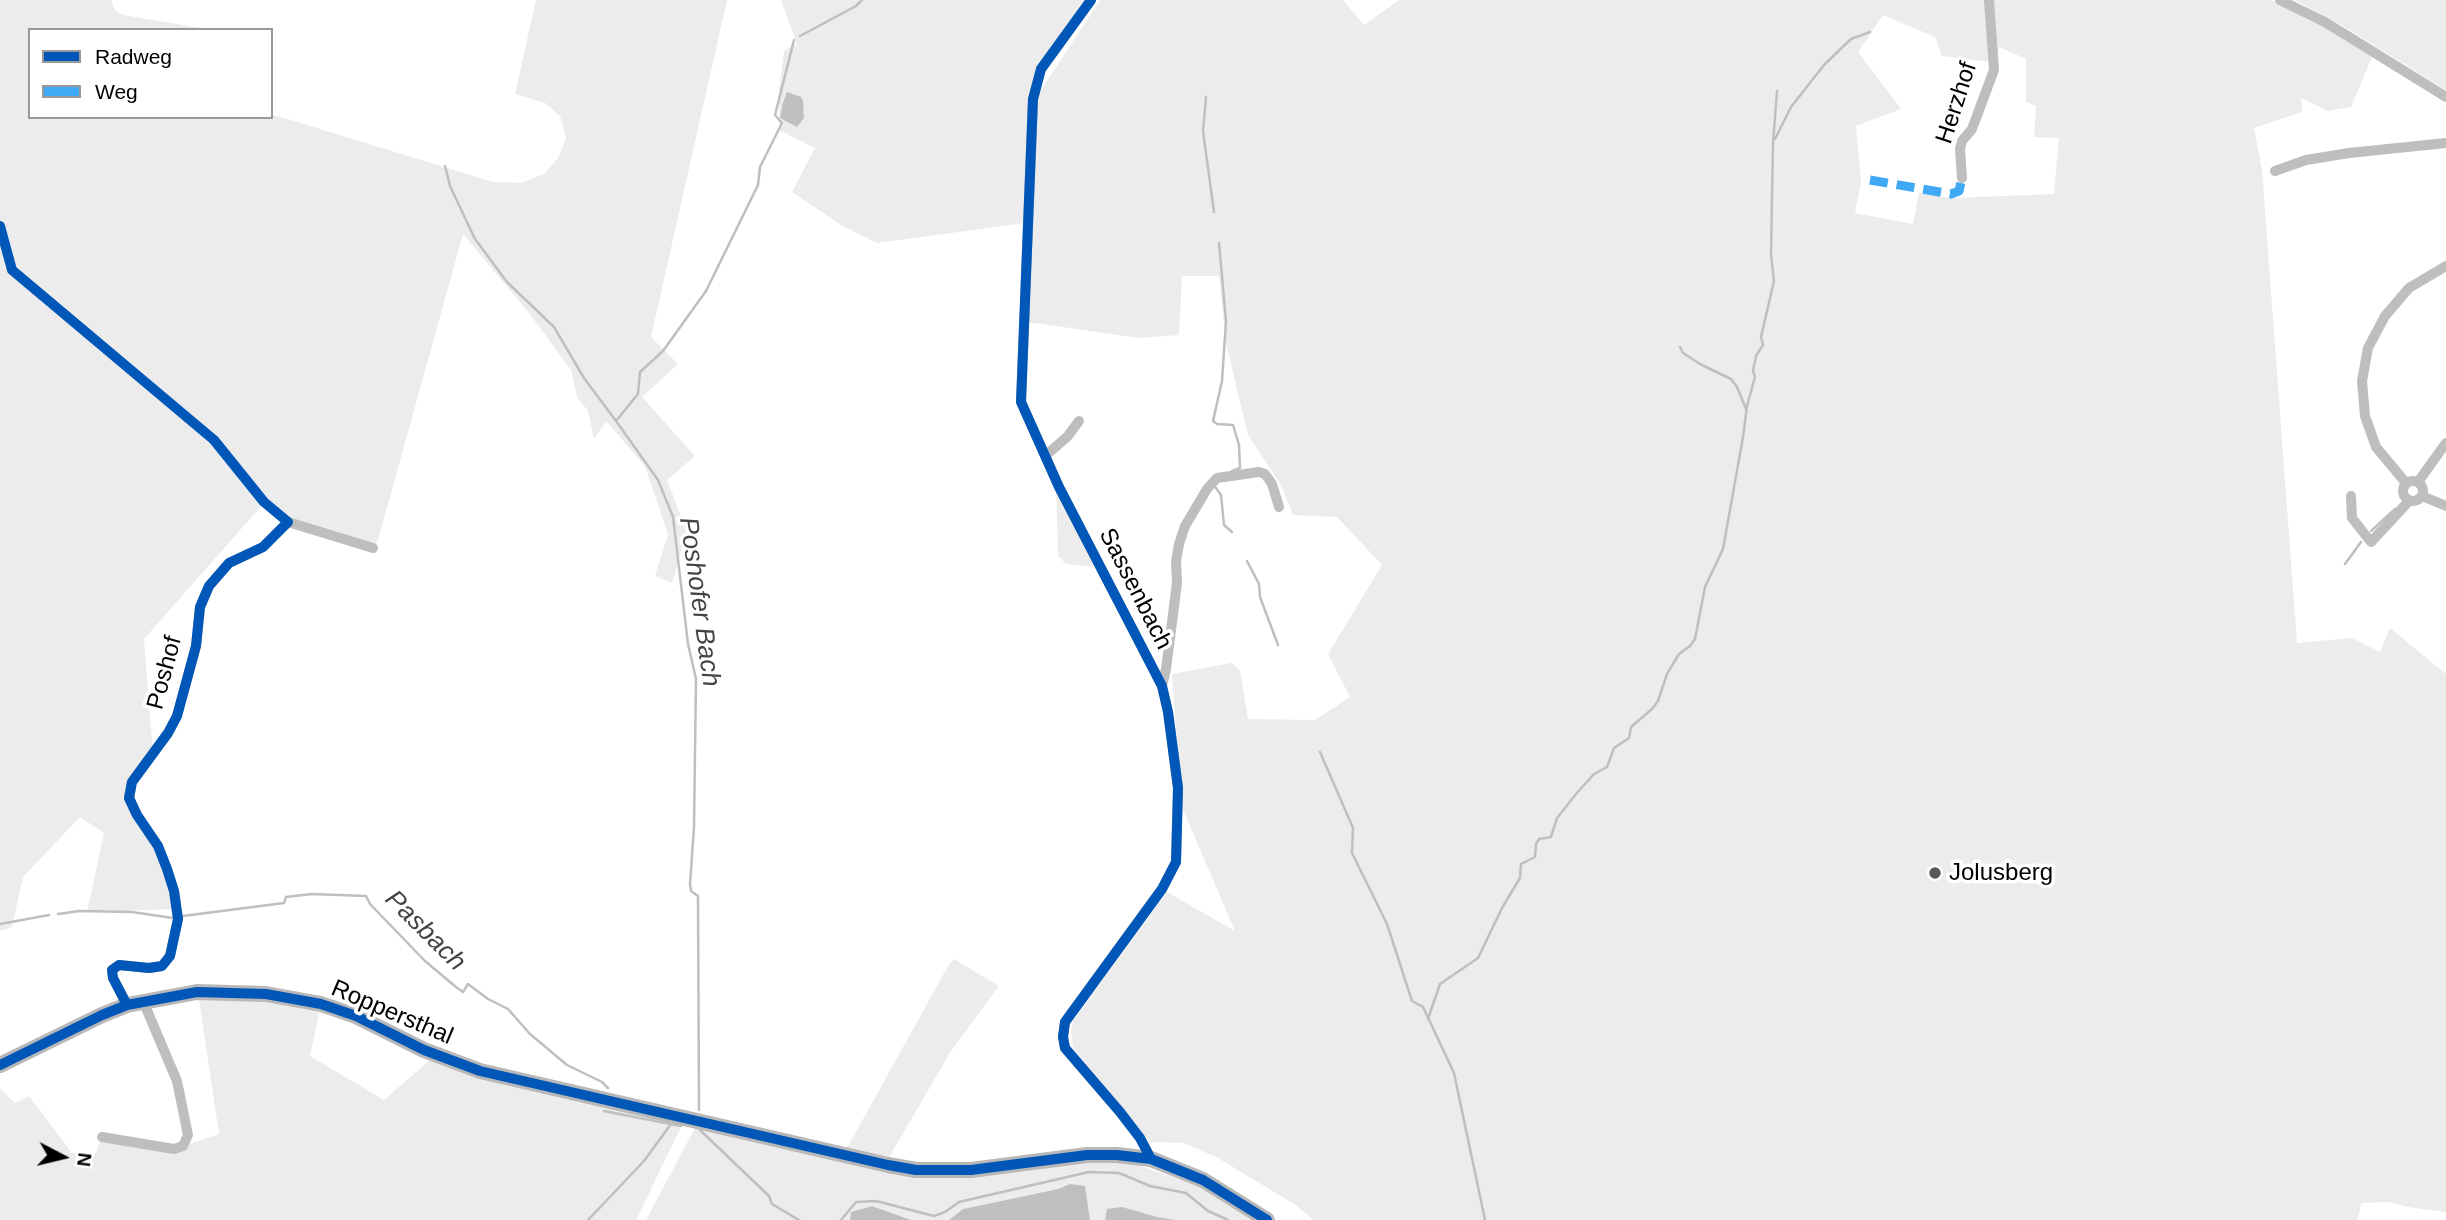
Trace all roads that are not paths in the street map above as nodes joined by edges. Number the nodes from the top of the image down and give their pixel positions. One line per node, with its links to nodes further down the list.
1 (1091, 0): 11 (street, Sassenbach)
2 (1989, 0): 7 (street, Herzhof)
3 (2280, 0): 4 (street)
4 (2446, 97)
5 (2446, 143): 6 (street)
6 (2275, 170)
7 (1962, 178)
8 (2446, 266): 12 (street)
9 (1079, 421): 11 (street)
10 (2446, 443): 12 (street)
11 (1045, 456): 19 (street, Sassenbach)
12 (2412, 483): 14 (street); 15 (street)
13 (2351, 496): 15 (street)
14 (2423, 496): 15 (street); 16 (street)
15 (2409, 501)
16 (2446, 506)
17 (1279, 507): 19 (street, Sassenbach)
18 (373, 548): 20 (street, Poshof)
19 (1162, 686): 23 (street, Sassenbach)
20 (135, 1003): 21 (main road, Roppersthal); 22 (street); 23 (main road, Roppersthal)
21 (0, 1065)
22 (102, 1137)
23 (1151, 1159): 24 (main road, Roppersthal)
24 (1267, 1220)

